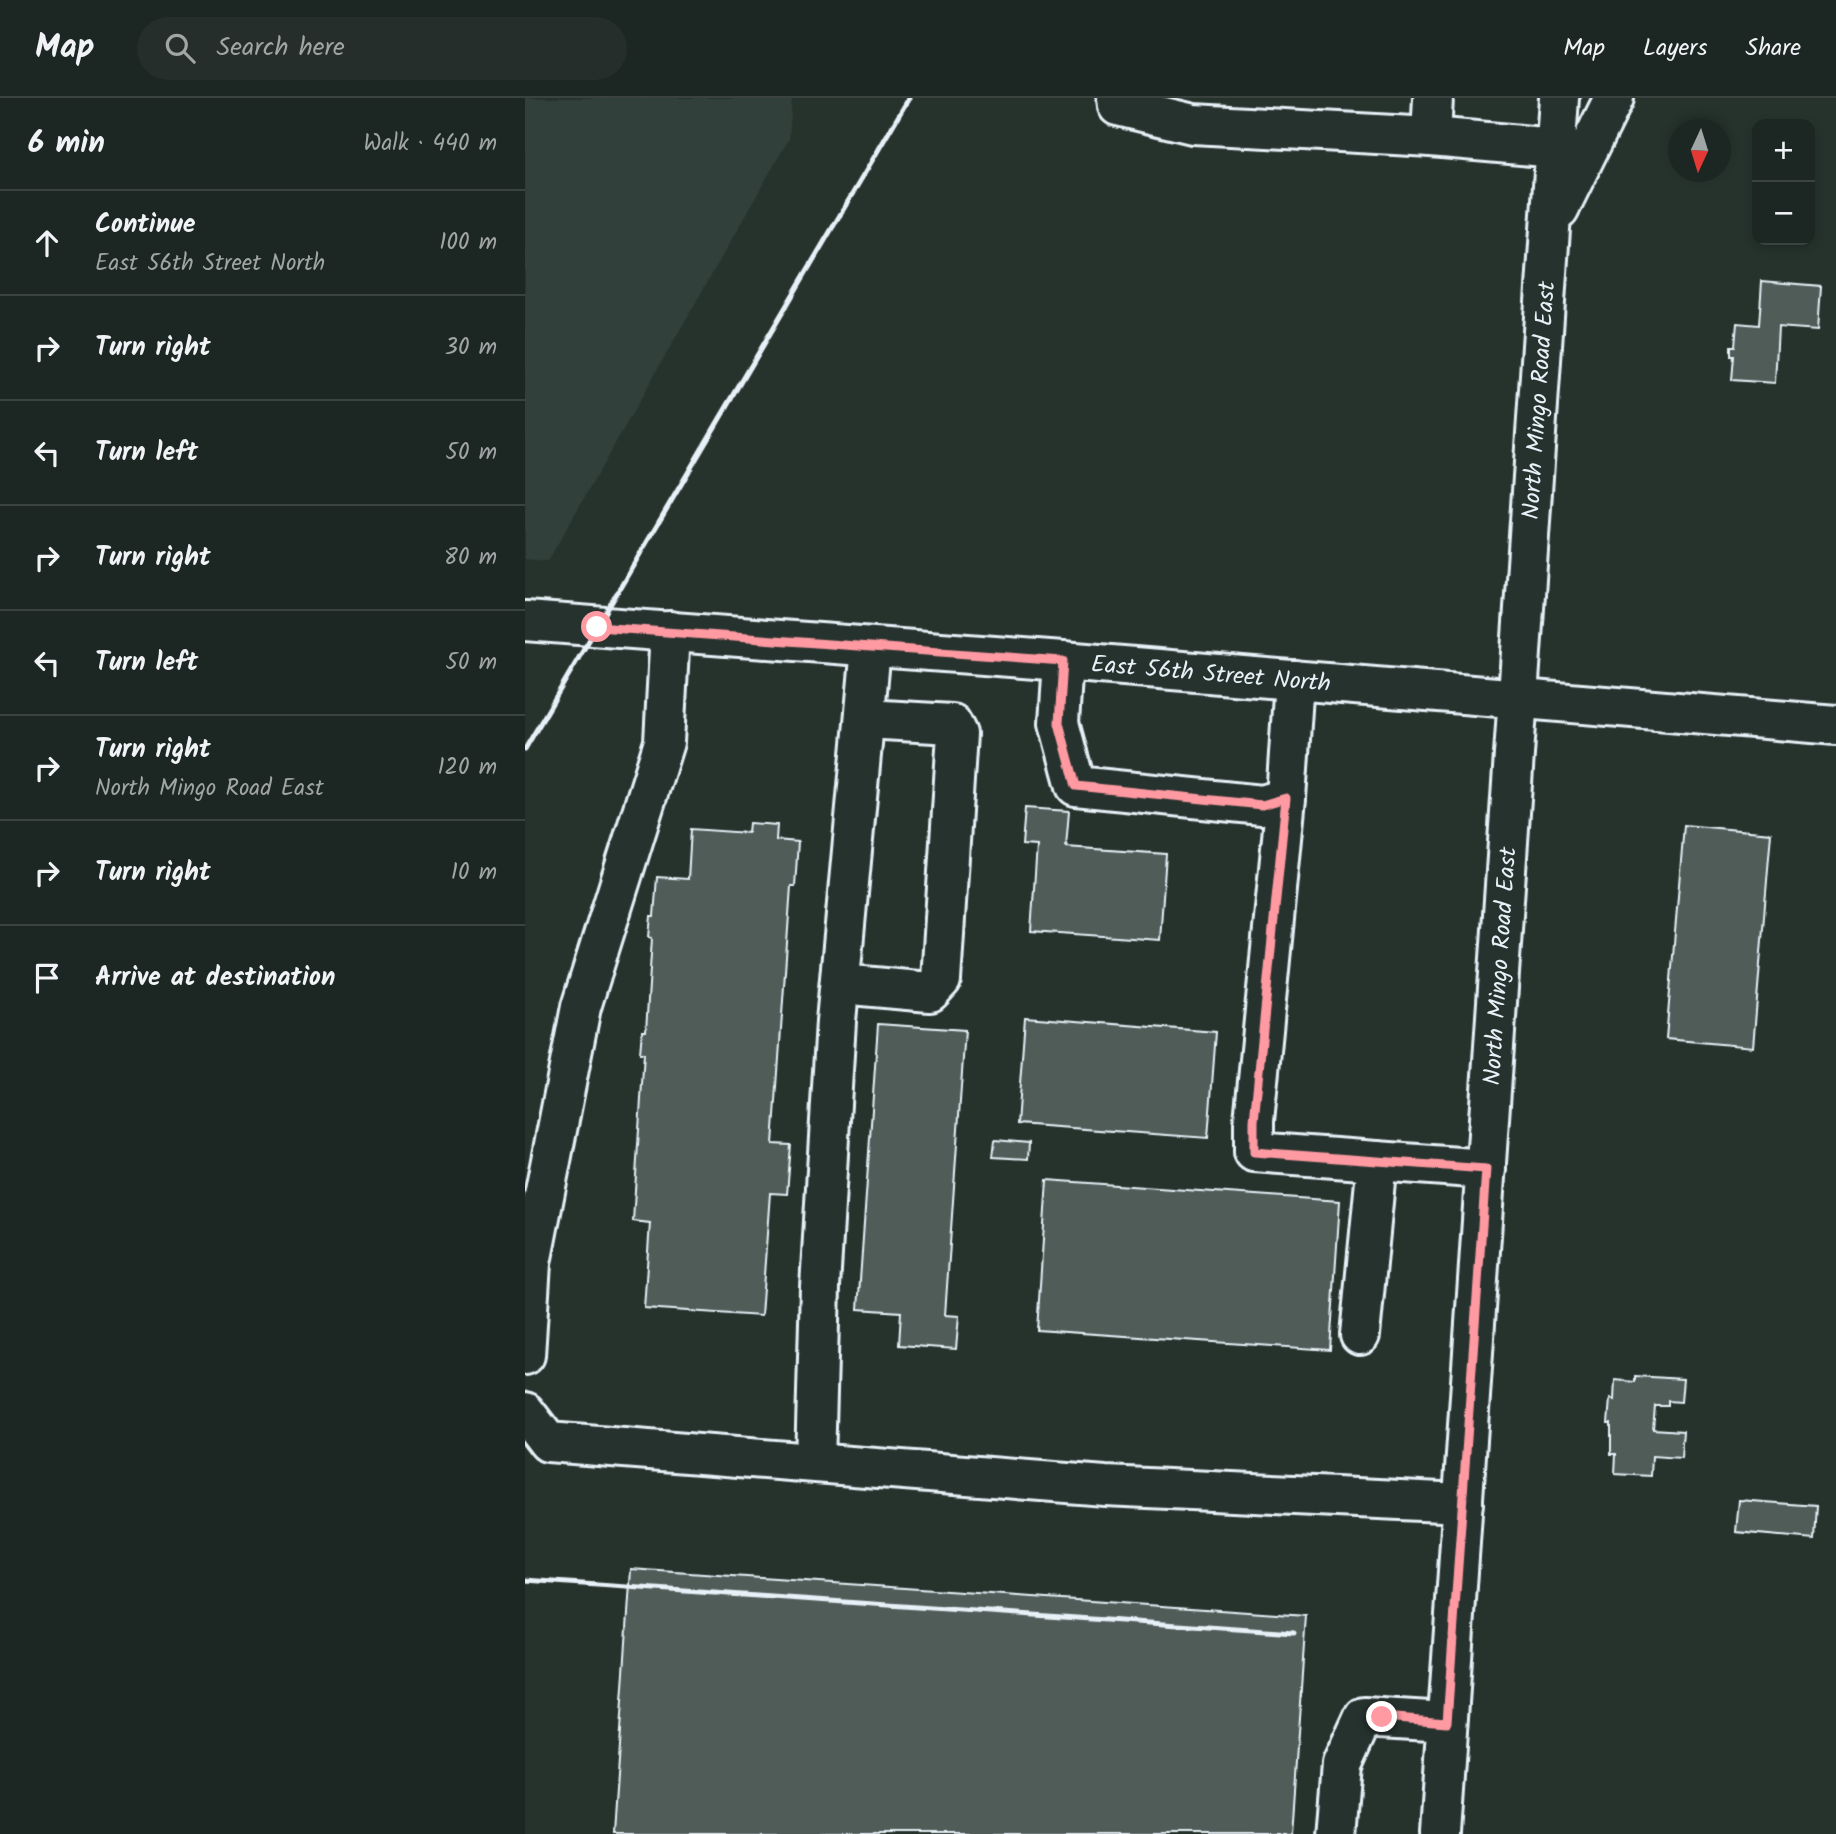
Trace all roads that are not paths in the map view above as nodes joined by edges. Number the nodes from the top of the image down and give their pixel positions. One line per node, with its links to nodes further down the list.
1 (1117, 98): 5 (street)
2 (1433, 98): 5 (street)
3 (1559, 98): 6 (street, North Mingo Road East)
4 (1614, 98): 7 (street)
5 (1431, 137): 6 (street)
6 (1555, 148): 7 (street, North Mingo Road East)
7 (1549, 231): 13 (street, North Mingo Road East)
8 (525, 621): 9 (street, East 56th Street North)
9 (670, 631): 10 (street, East 56th Street North); 21 (street)
10 (871, 648): 11 (street, East 56th Street North); 14 (street)
11 (1063, 661): 12 (street, East 56th Street North); 16 (street)
12 (1294, 680): 13 (street, East 56th Street North); 16 (street)
13 (1519, 698): 15 (street, East 56th Street North); 19 (street, North Mingo Road East)
14 (866, 719): 17 (street); 17 (street)
15 (1836, 725)
16 (1286, 798): 18 (street)
17 (840, 984): 23 (street)
18 (1377, 1161): 19 (street); 20 (street)
19 (1486, 1169): 24 (street, North Mingo Road East)
20 (1360, 1335)
21 (525, 1355)
22 (525, 1412): 23 (street)
23 (815, 1462): 24 (street)
24 (1463, 1503): 25 (street, North Mingo Road East)
25 (1447, 1722): 26 (street); 27 (street, North Mingo Road East)
26 (1336, 1834)
27 (1440, 1834)

